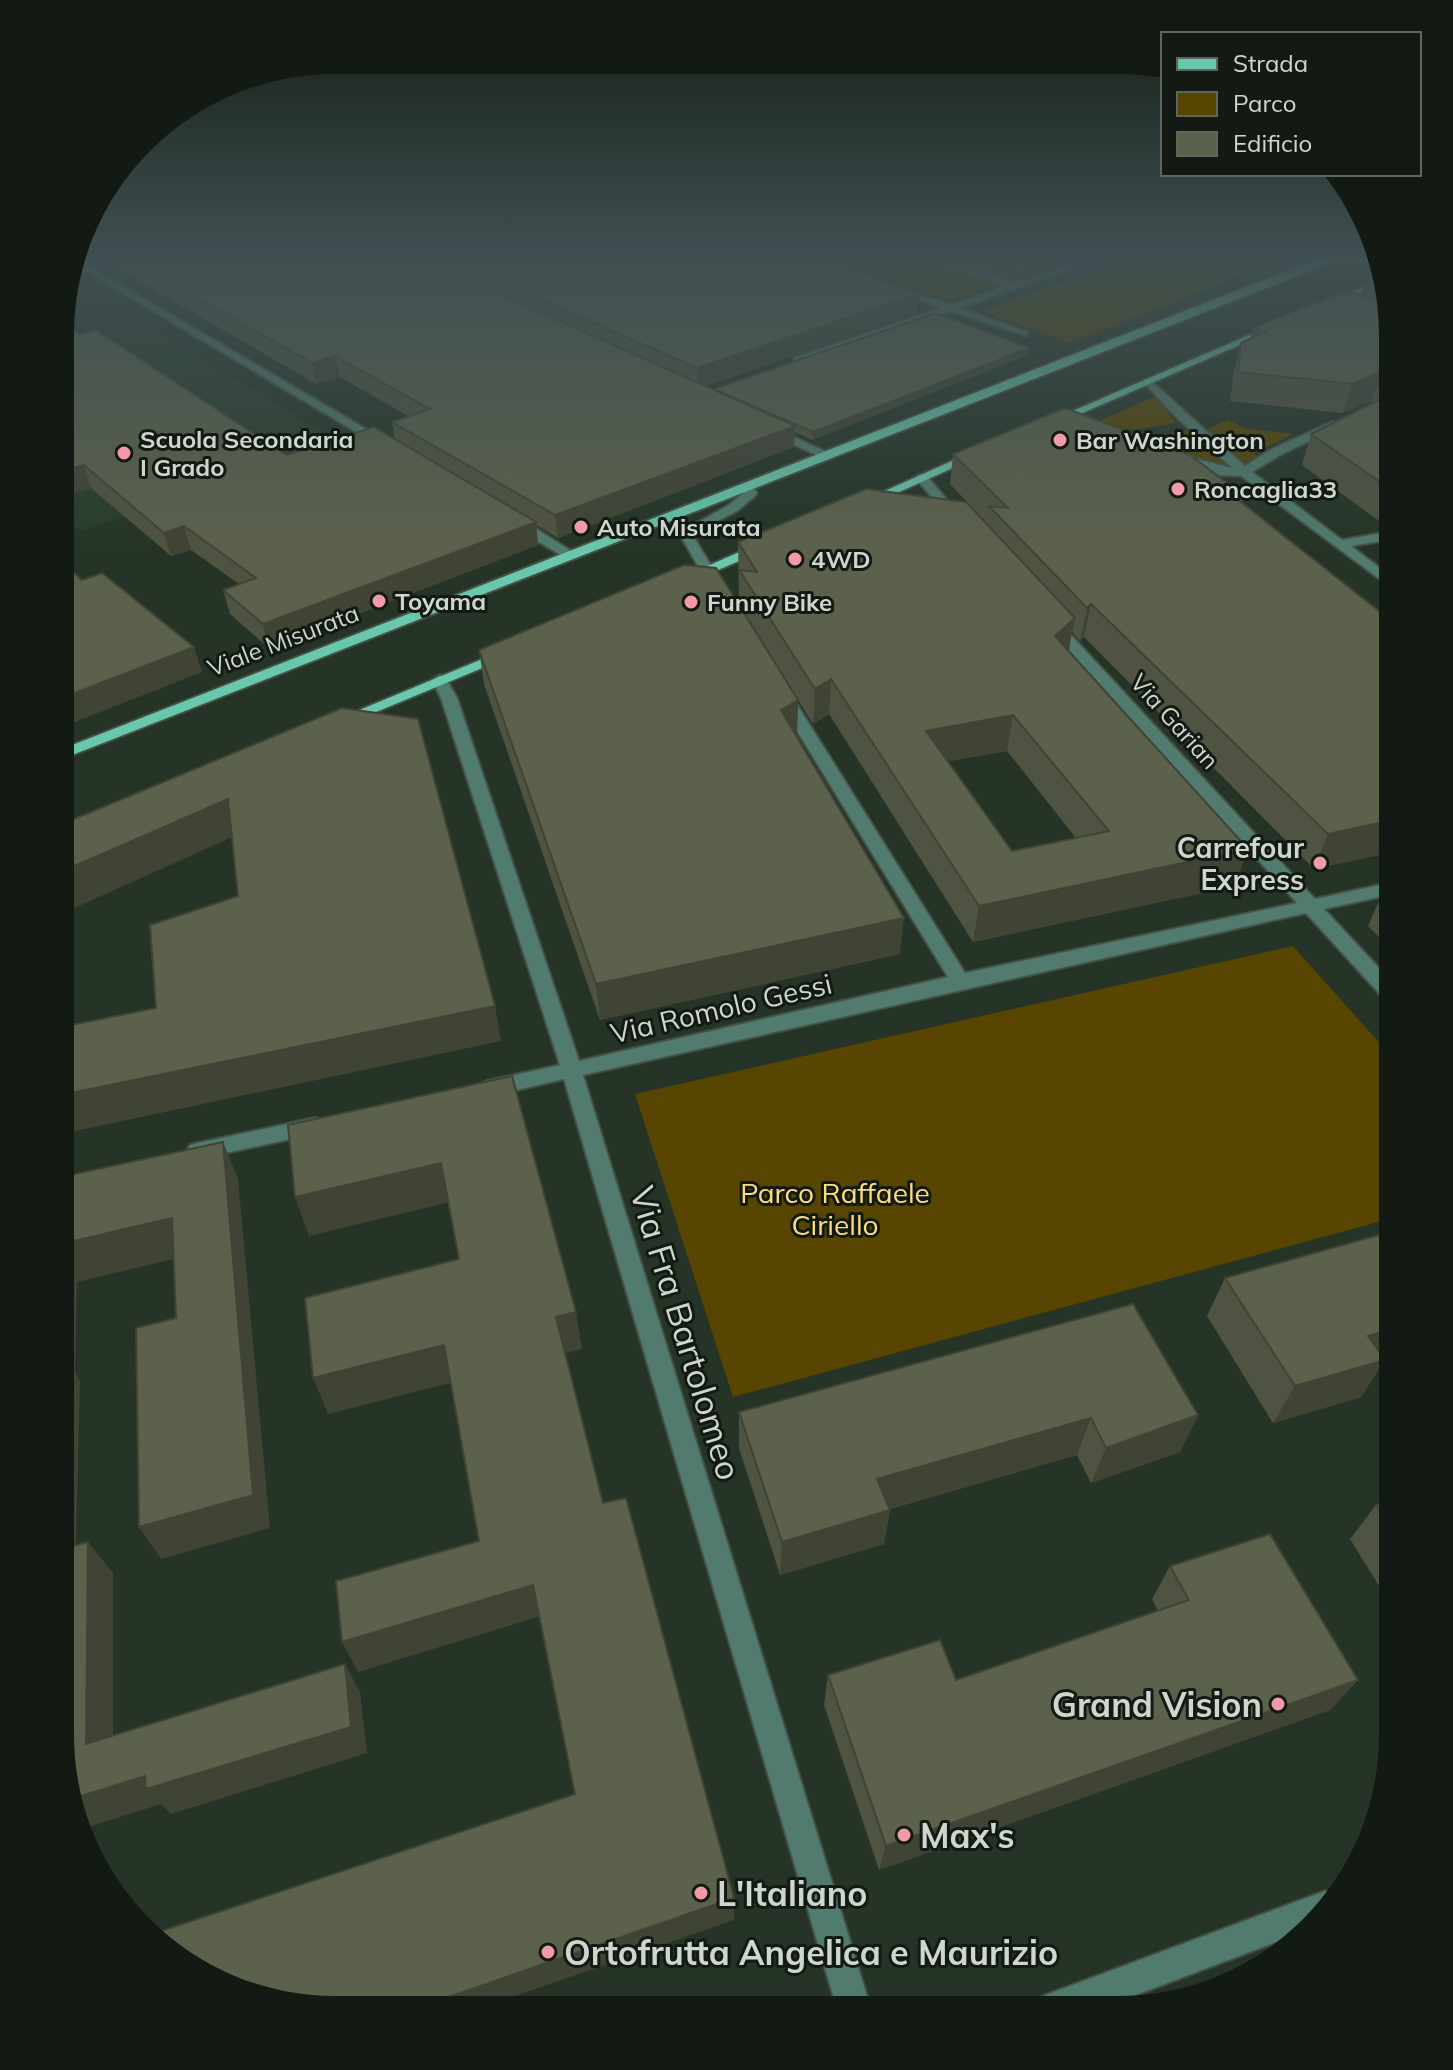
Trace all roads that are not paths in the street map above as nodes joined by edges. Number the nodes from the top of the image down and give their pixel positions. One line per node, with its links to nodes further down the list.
1 (237, 356): 13 (street)
2 (810, 356): 5 (street)
3 (1078, 356): 15 (main road, Viale Misurata)
4 (1211, 356): 6 (main road)
5 (783, 365)
6 (1149, 382): 8 (main road); 16 (street)
7 (1350, 417): 16 (street)
8 (1061, 419): 10 (street); 11 (main road)
9 (751, 421): 15 (street)
10 (1083, 424)
11 (1047, 425)
12 (991, 448): 17 (main road)
13 (392, 449)
14 (1163, 451): 16 (street)
15 (825, 454): 18 (main road, Viale Misurata)
16 (1244, 472): 24 (street)
17 (922, 478): 19 (main road); 21 (street)
18 (747, 486): 25 (main road, Viale Misurata); 26 (street, Viale Misurata)
19 (850, 509)
20 (500, 513): 25 (street)
21 (963, 525)
22 (1379, 537): 24 (street)
23 (778, 539): 26 (main road)
24 (1342, 544): 27 (street)
25 (569, 554): 35 (main road, Viale Misurata)
26 (706, 570): 28 (main road); 29 (street)
27 (1379, 574)
28 (674, 583)
29 (724, 599)
30 (1038, 608): 37 (street, Via Garian)
31 (524, 646): 32 (main road)
32 (440, 680): 34 (main road); 40 (street, Via Fra Bartolomeo)
33 (774, 680): 39 (street)
34 (323, 728)
35 (74, 749)
36 (1379, 891): 37 (street, Via Romolo Gessi)
37 (1310, 906): 38 (street, Via Garian); 39 (street, Via Romolo Gessi)
38 (1379, 980)
39 (960, 981): 40 (street, Via Romolo Gessi)
40 (572, 1071): 41 (street, Via Romolo Gessi); 45 (street, Via Fra Bartolomeo)
41 (463, 1094)
42 (340, 1121): 43 (street)
43 (169, 1157)
44 (1307, 1914): 46 (street)
45 (850, 1996)
46 (1088, 1996)

